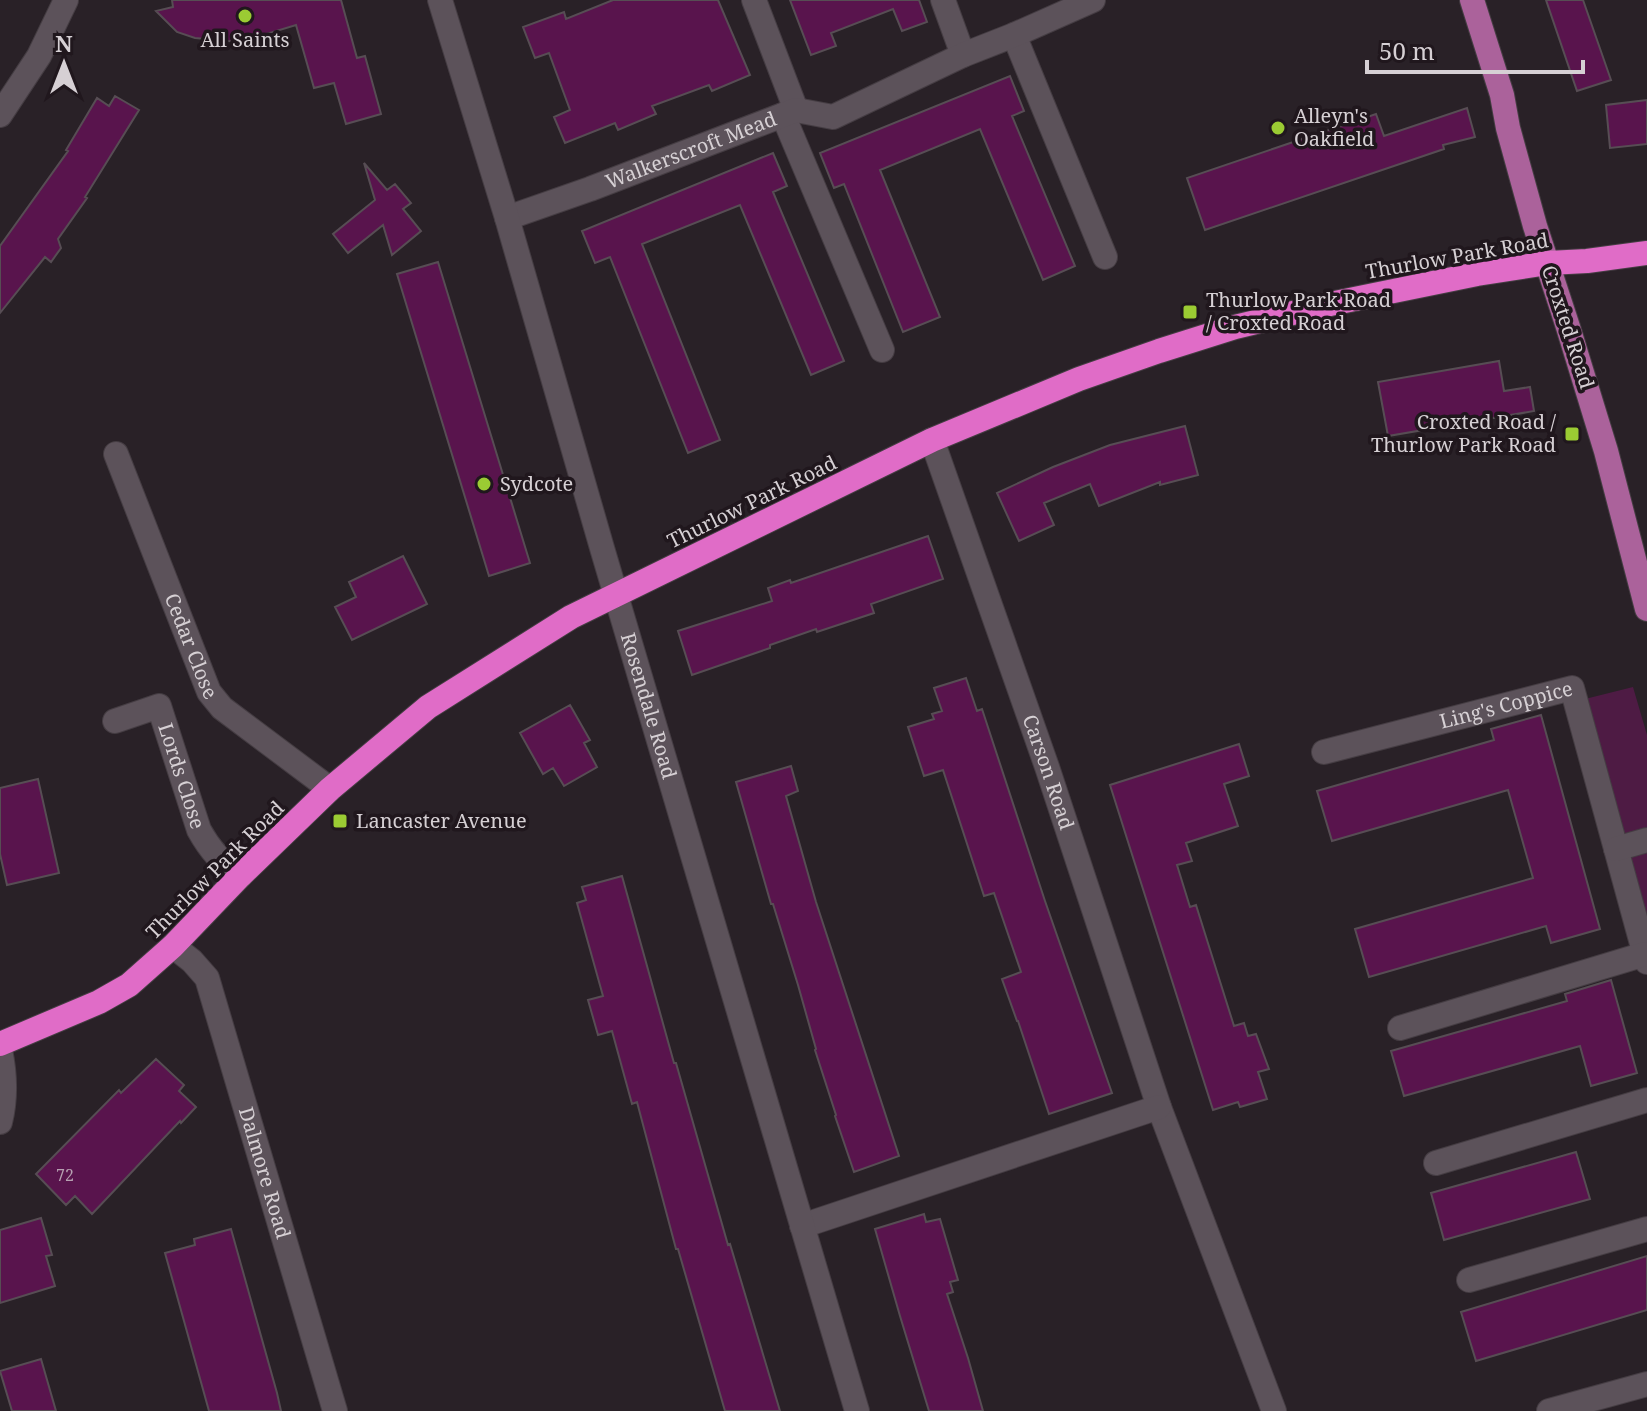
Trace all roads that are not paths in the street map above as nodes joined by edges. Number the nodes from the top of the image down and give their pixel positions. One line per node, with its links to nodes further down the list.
1 (66, 0): 10 (street)
2 (440, 0): 11 (street, Rosendale Road)
3 (754, 0): 9 (street)
4 (943, 0): 8 (street)
5 (1093, 0): 7 (street, Walkerscroft Mead)
6 (1472, 0): 14 (main road, Croxted Road)
7 (1014, 35): 8 (street, Walkerscroft Mead); 13 (street)
8 (963, 55): 9 (street, Walkerscroft Mead)
9 (789, 112): 11 (street, Walkerscroft Mead); 15 (street)
10 (0, 115)
11 (507, 218): 18 (street, Rosendale Road)
12 (1647, 253): 14 (highway, Thurlow Park Road)
13 (1105, 257)
14 (1548, 263): 16 (highway, Thurlow Park Road); 19 (main road, Croxted Road)
15 (882, 350)
16 (932, 440): 18 (highway, Thurlow Park Road); 32 (street, Carson Road)
17 (116, 454): 22 (street, Cedar Close)
18 (616, 596): 22 (highway, Thurlow Park Road); 35 (street, Rosendale Road)
19 (1647, 609)
20 (115, 721): 25 (street, Lords Close)
21 (1324, 752): 24 (street, Ling's Coppice)
22 (330, 789): 25 (highway, Thurlow Park Road)
23 (1647, 840): 24 (street)
24 (1616, 849): 27 (street, Ling's Coppice)
25 (240, 876): 26 (highway, Thurlow Park Road)
26 (173, 946): 29 (highway, Thurlow Park Road); 39 (street, Dalmore Road)
27 (1646, 958): 28 (street, Ling's Coppice)
28 (1400, 1028)
29 (0, 1044)
30 (0, 1050): 33 (street)
31 (1647, 1100): 34 (street)
32 (1159, 1107): 35 (street); 41 (street, Carson Road)
33 (0, 1122)
34 (1436, 1163)
35 (802, 1226): 40 (street, Rosendale Road)
36 (1647, 1229): 37 (street)
37 (1469, 1280)
38 (1647, 1384): 42 (street)
39 (335, 1411)
40 (857, 1411)
41 (1274, 1411)
42 (1549, 1411)

